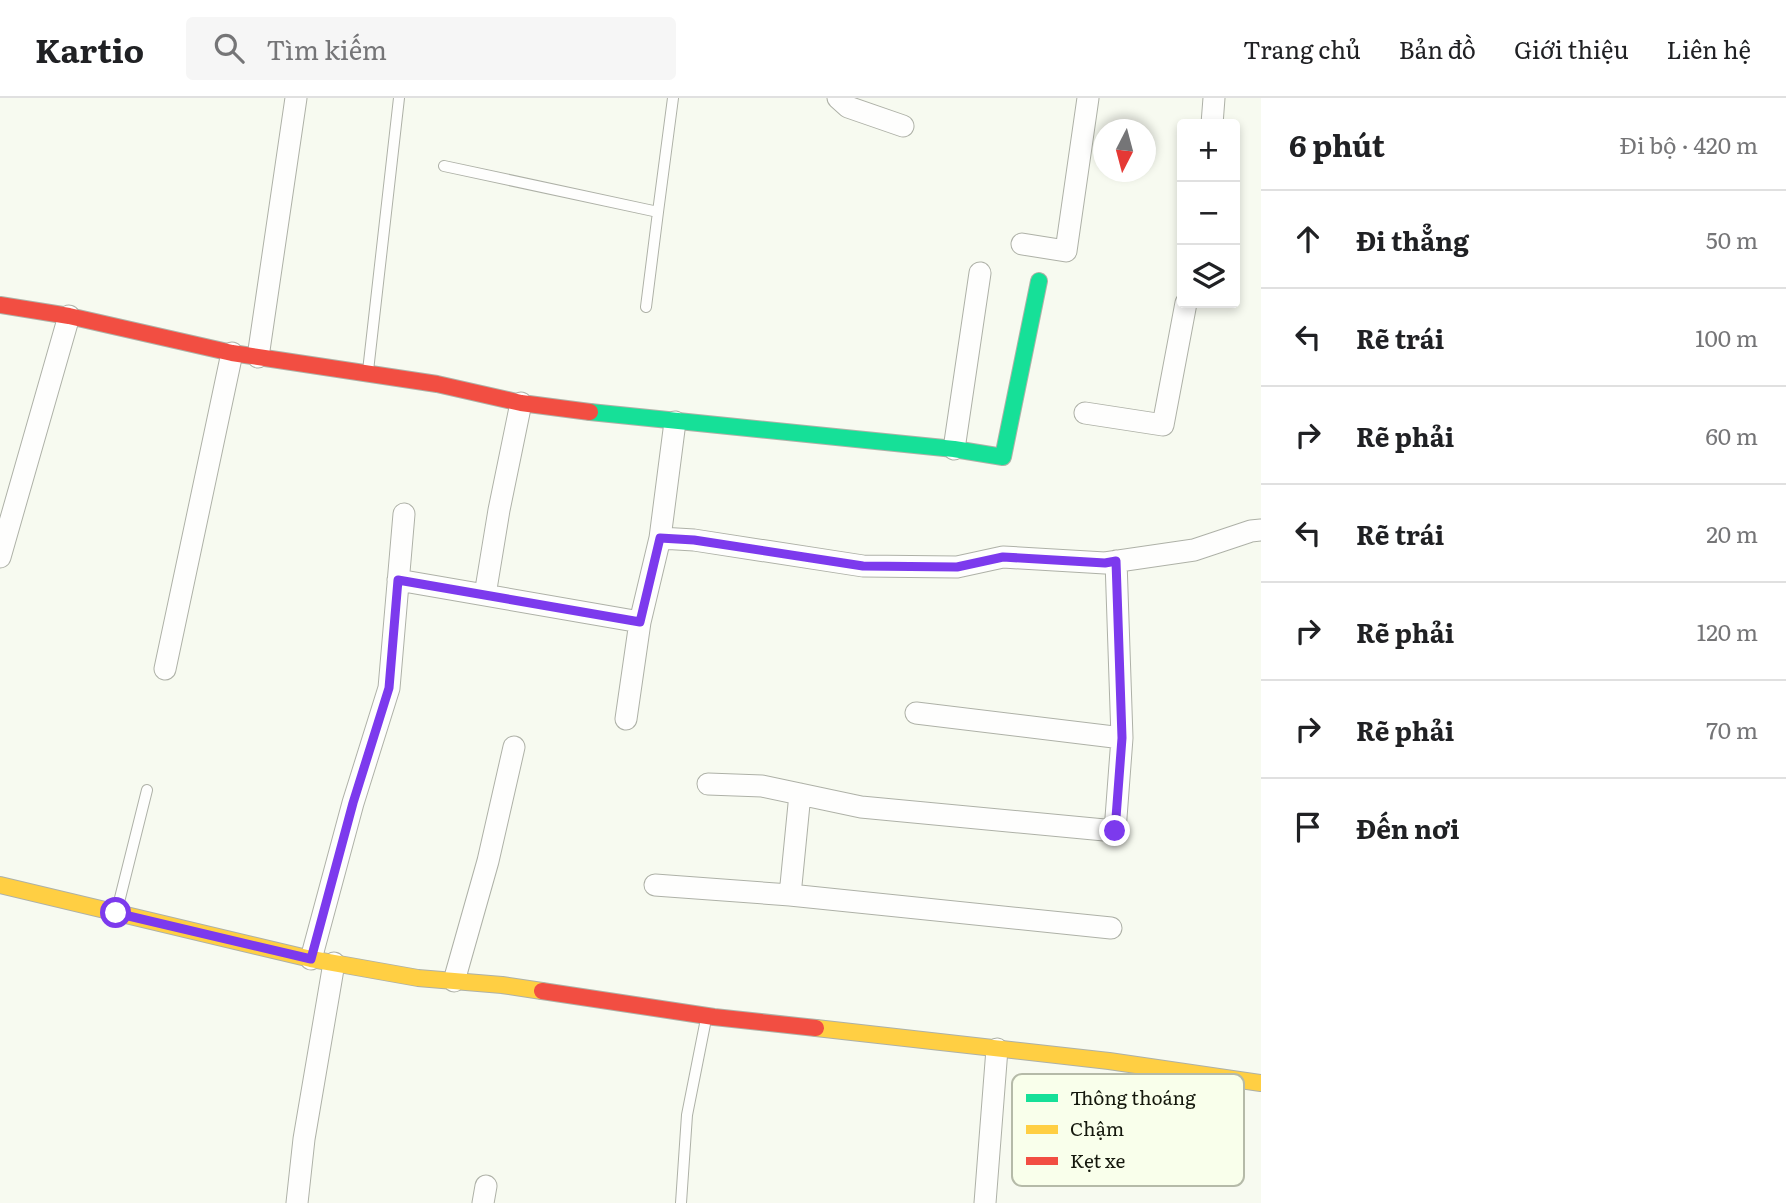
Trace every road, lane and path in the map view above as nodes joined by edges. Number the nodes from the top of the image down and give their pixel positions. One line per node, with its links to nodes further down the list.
1 (296, 98): 19 (street)
2 (400, 98): 20 (lane)
3 (673, 98): 10 (lane)
4 (838, 98): 8 (street)
5 (1088, 98): 11 (street)
6 (1214, 98): 7 (street)
7 (1212, 119)
8 (903, 126)
9 (444, 166): 10 (lane)
10 (658, 212): 15 (lane)
11 (1023, 244)
12 (980, 273): 24 (street)
13 (1039, 281): 24 (street)
14 (0, 305): 17 (street)
15 (646, 307)
16 (1185, 308): 22 (street)
17 (69, 316): 18 (street); 28 (street)
18 (232, 353): 19 (street); 33 (street)
19 (258, 357): 20 (street)
20 (368, 373): 21 (street)
21 (521, 402): 23 (street); 31 (street)
22 (1085, 413)
23 (675, 422): 24 (street); 27 (street)
24 (954, 449)
25 (404, 514): 30 (street)
26 (1261, 530): 29 (street)
27 (660, 538): 29 (street); 32 (street)
28 (0, 557)
29 (1116, 561): 36 (street)
30 (398, 580): 31 (street); 46 (street)
31 (485, 594): 32 (street)
32 (640, 622): 35 (street)
33 (165, 669)
34 (916, 713): 36 (street)
35 (626, 719)
36 (1122, 738): 40 (street)
37 (514, 747): 48 (street)
38 (708, 784): 40 (street)
39 (147, 790): 44 (lane)
40 (800, 794): 43 (street)
41 (0, 885): 44 (street)
42 (655, 885): 43 (street)
43 (790, 895): 45 (street)
44 (116, 913): 46 (street)
45 (1111, 928)
46 (311, 959): 47 (street)
47 (334, 963): 48 (street); 52 (street)
48 (454, 981): 49 (street)
49 (706, 1016): 50 (street); 53 (lane)
50 (997, 1049): 51 (street); 54 (street)
51 (1198, 1074)
52 (297, 1203)
53 (681, 1203)
54 (985, 1203)

